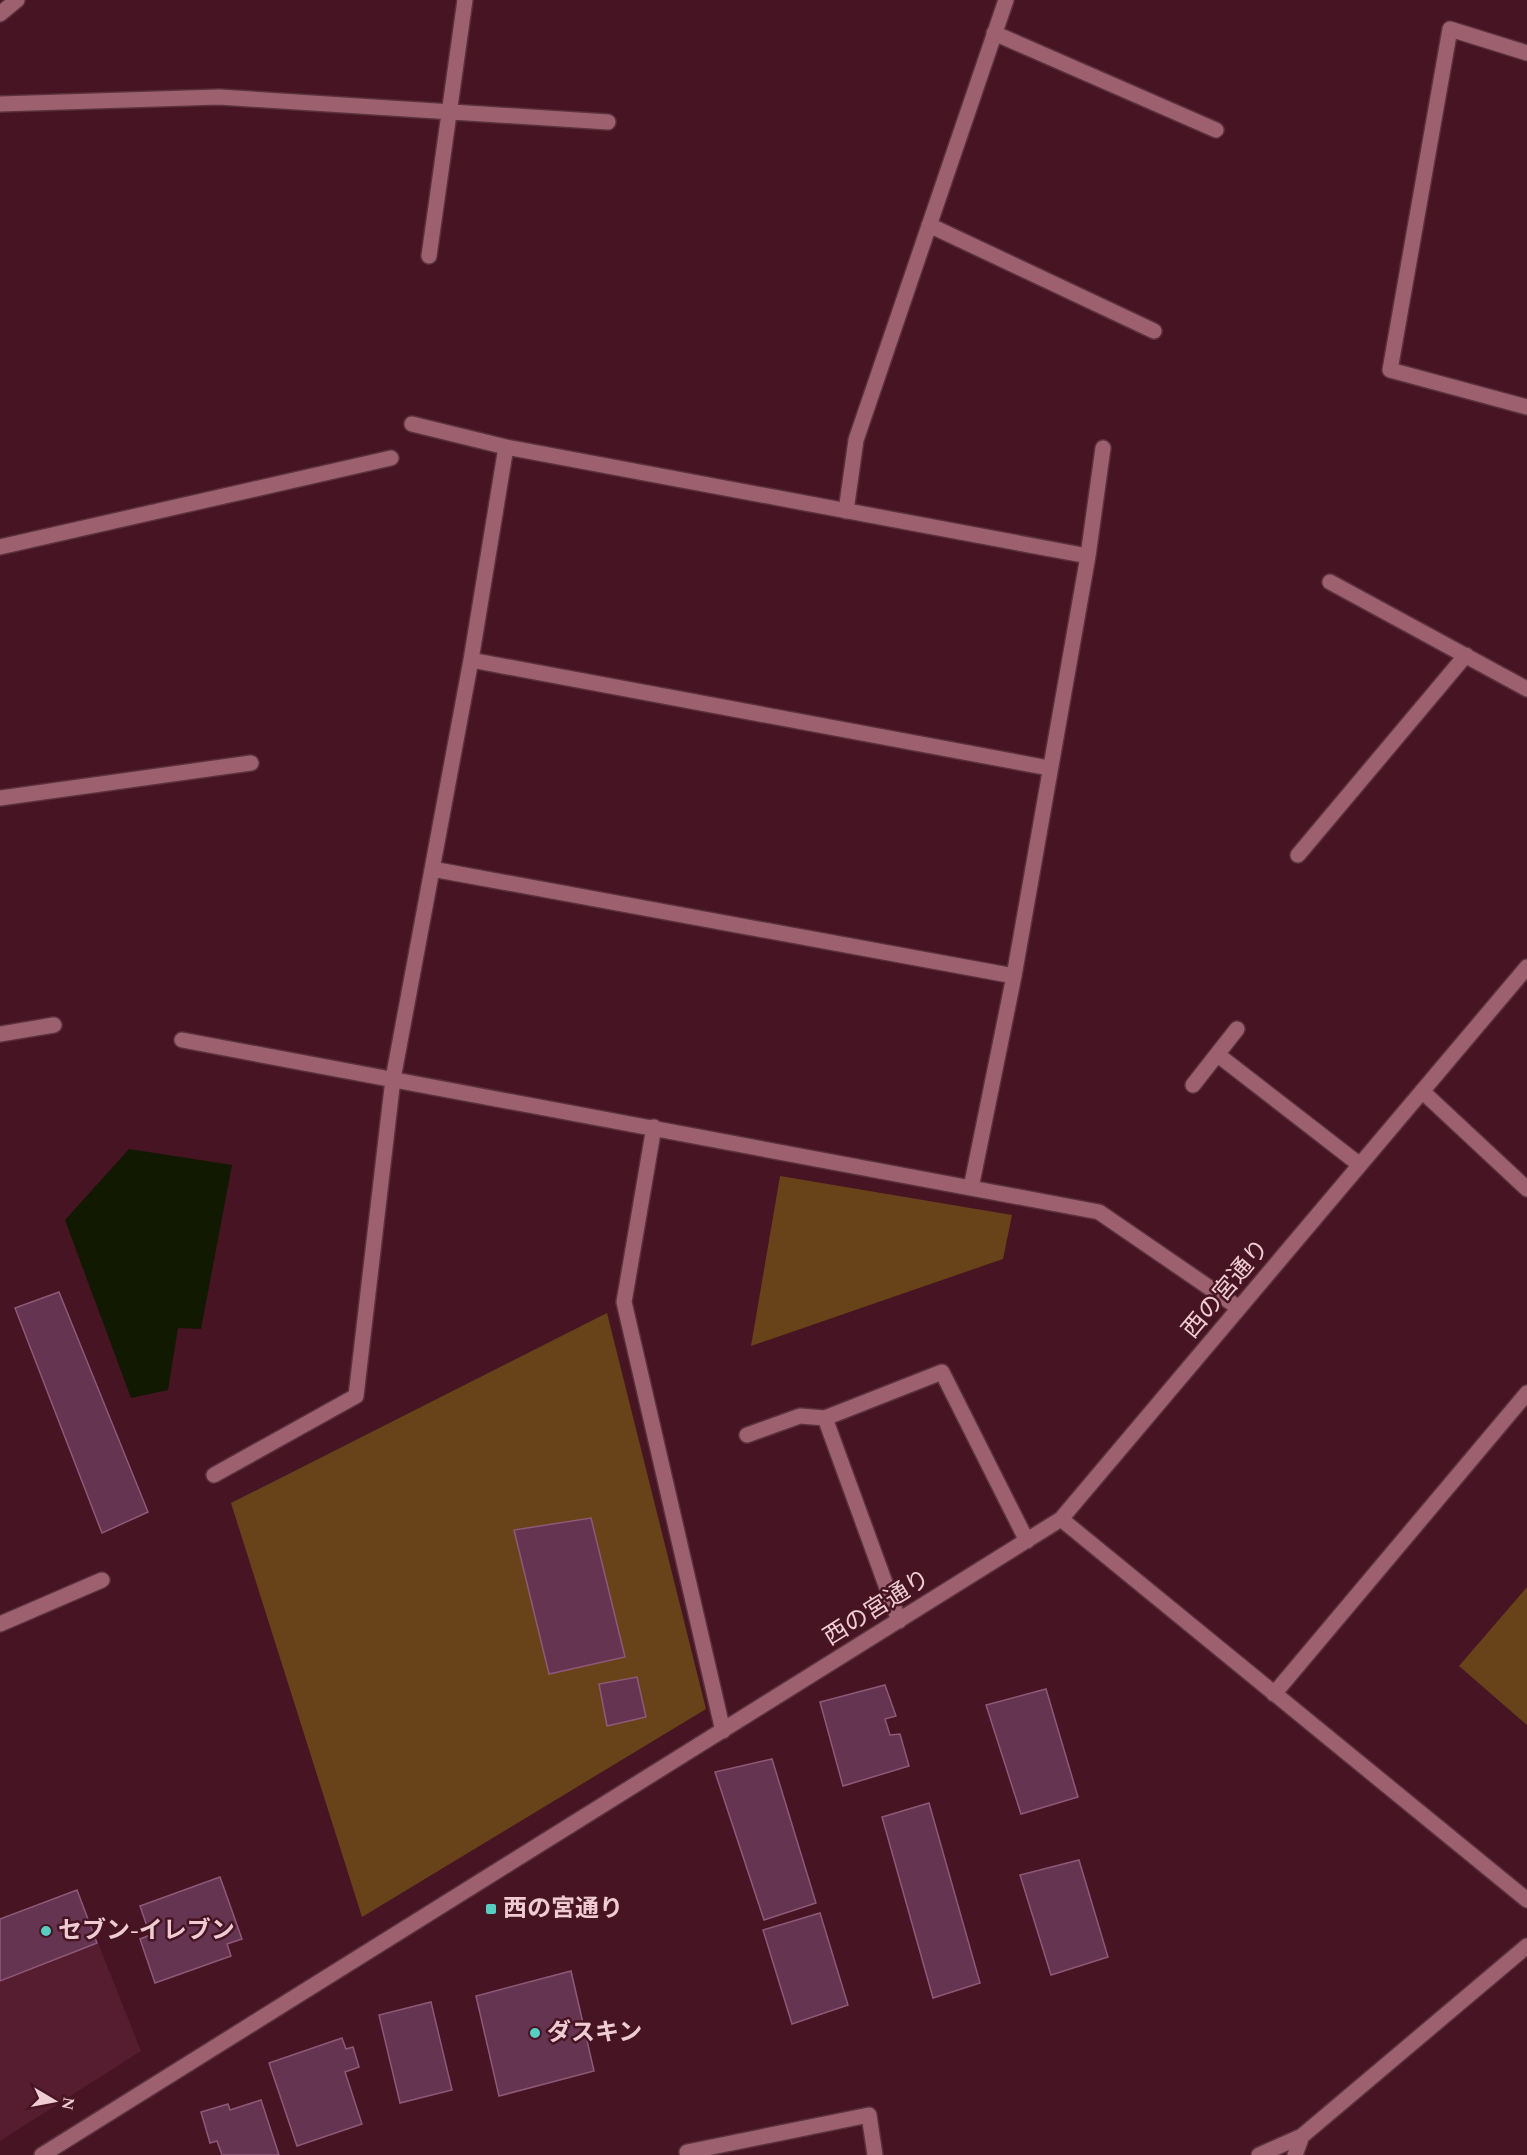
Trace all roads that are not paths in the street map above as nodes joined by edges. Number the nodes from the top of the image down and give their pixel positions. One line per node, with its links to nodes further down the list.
1 (17, 0): 4 (street)
2 (465, 0): 8 (street)
3 (1006, 0): 5 (street)
4 (0, 14)
5 (994, 33): 10 (street); 11 (street)
6 (1527, 53): 14 (street)
7 (0, 104): 8 (street)
8 (450, 113): 9 (street); 12 (street)
9 (608, 122)
10 (1216, 130)
11 (930, 225): 13 (street); 19 (street)
12 (429, 256)
13 (1154, 332)
14 (1527, 407)
15 (412, 424): 16 (street)
16 (506, 447): 19 (street); 24 (street)
17 (1103, 448): 21 (street)
18 (391, 458): 20 (street)
19 (846, 511): 21 (street)
20 (0, 548)
21 (1088, 556): 27 (street)
22 (1330, 582): 23 (street)
23 (1466, 655): 25 (street); 29 (street)
24 (471, 660): 27 (street); 30 (street)
25 (1527, 689)
26 (251, 763): 28 (street)
27 (1049, 768): 32 (street)
28 (0, 798)
29 (1298, 855)
30 (432, 869): 32 (street); 38 (street)
31 (1527, 967): 40 (street, 西の宮通り)
32 (1014, 976): 43 (street)
33 (54, 1025): 35 (street)
34 (1237, 1029): 37 (street)
35 (0, 1034)
36 (182, 1040): 38 (street)
37 (1218, 1055): 39 (street); 42 (street)
38 (393, 1079): 41 (street); 49 (street)
39 (1193, 1085)
40 (1422, 1091): 42 (street, 西の宮通り); 44 (street)
41 (654, 1127): 43 (street); 56 (street)
42 (1360, 1165): 45 (street, 西の宮通り)
43 (971, 1188): 45 (street)
44 (1527, 1189)
45 (1239, 1308): 50 (street, 西の宮通り)
46 (1527, 1393): 55 (street)
47 (825, 1418): 48 (street); 51 (street); 53 (street)
48 (747, 1435)
49 (214, 1475)
50 (1061, 1519): 51 (street, 西の宮通り); 55 (street)
51 (1027, 1541): 53 (street, 西の宮通り)
52 (102, 1580): 54 (street)
53 (899, 1621): 56 (street, 西の宮通り)
54 (0, 1624)
55 (1274, 1694): 57 (street)
56 (723, 1731): 60 (street, 西の宮通り)
57 (1527, 1900)
58 (1527, 1946): 59 (street)
59 (1302, 2136): 63 (street); 64 (street)
60 (42, 2155)
61 (688, 2155): 62 (street)
62 (875, 2155)
63 (1259, 2155)
64 (1295, 2155)

